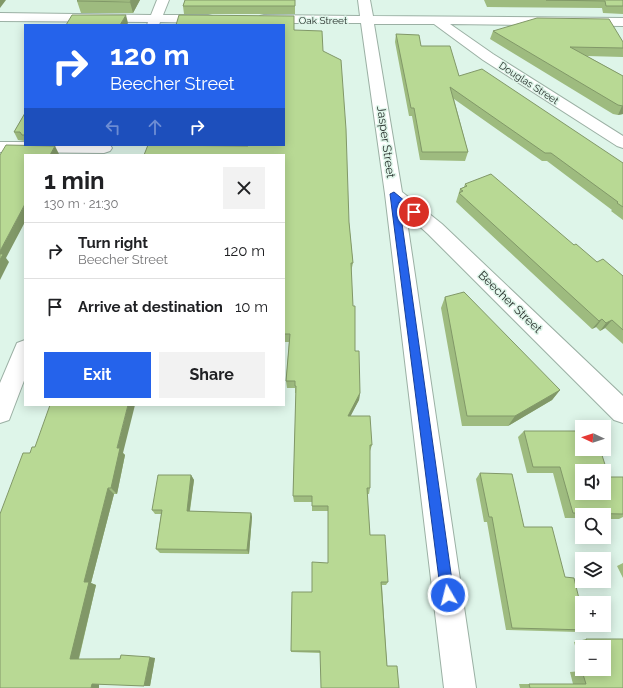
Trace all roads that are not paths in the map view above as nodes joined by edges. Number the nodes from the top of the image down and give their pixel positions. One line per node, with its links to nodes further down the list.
1 (163, 0): 7 (street)
2 (366, 10): 5 (street, Oak Street); 6 (street, Oak Street); 12 (street, Jasper Street)
3 (0, 17): 7 (street)
4 (219, 19): 7 (street)
5 (250, 19)
6 (436, 20): 8 (street, Oak Street); 9 (street, Douglas Street)
7 (155, 22)
8 (623, 22)
9 (623, 143)
10 (0, 147): 11 (street)
11 (104, 149)
12 (394, 194): 15 (street, Beecher Street); 16 (street, Jasper Street)
13 (24, 351): 14 (street)
14 (2, 402)
15 (623, 412)
16 (460, 688)

